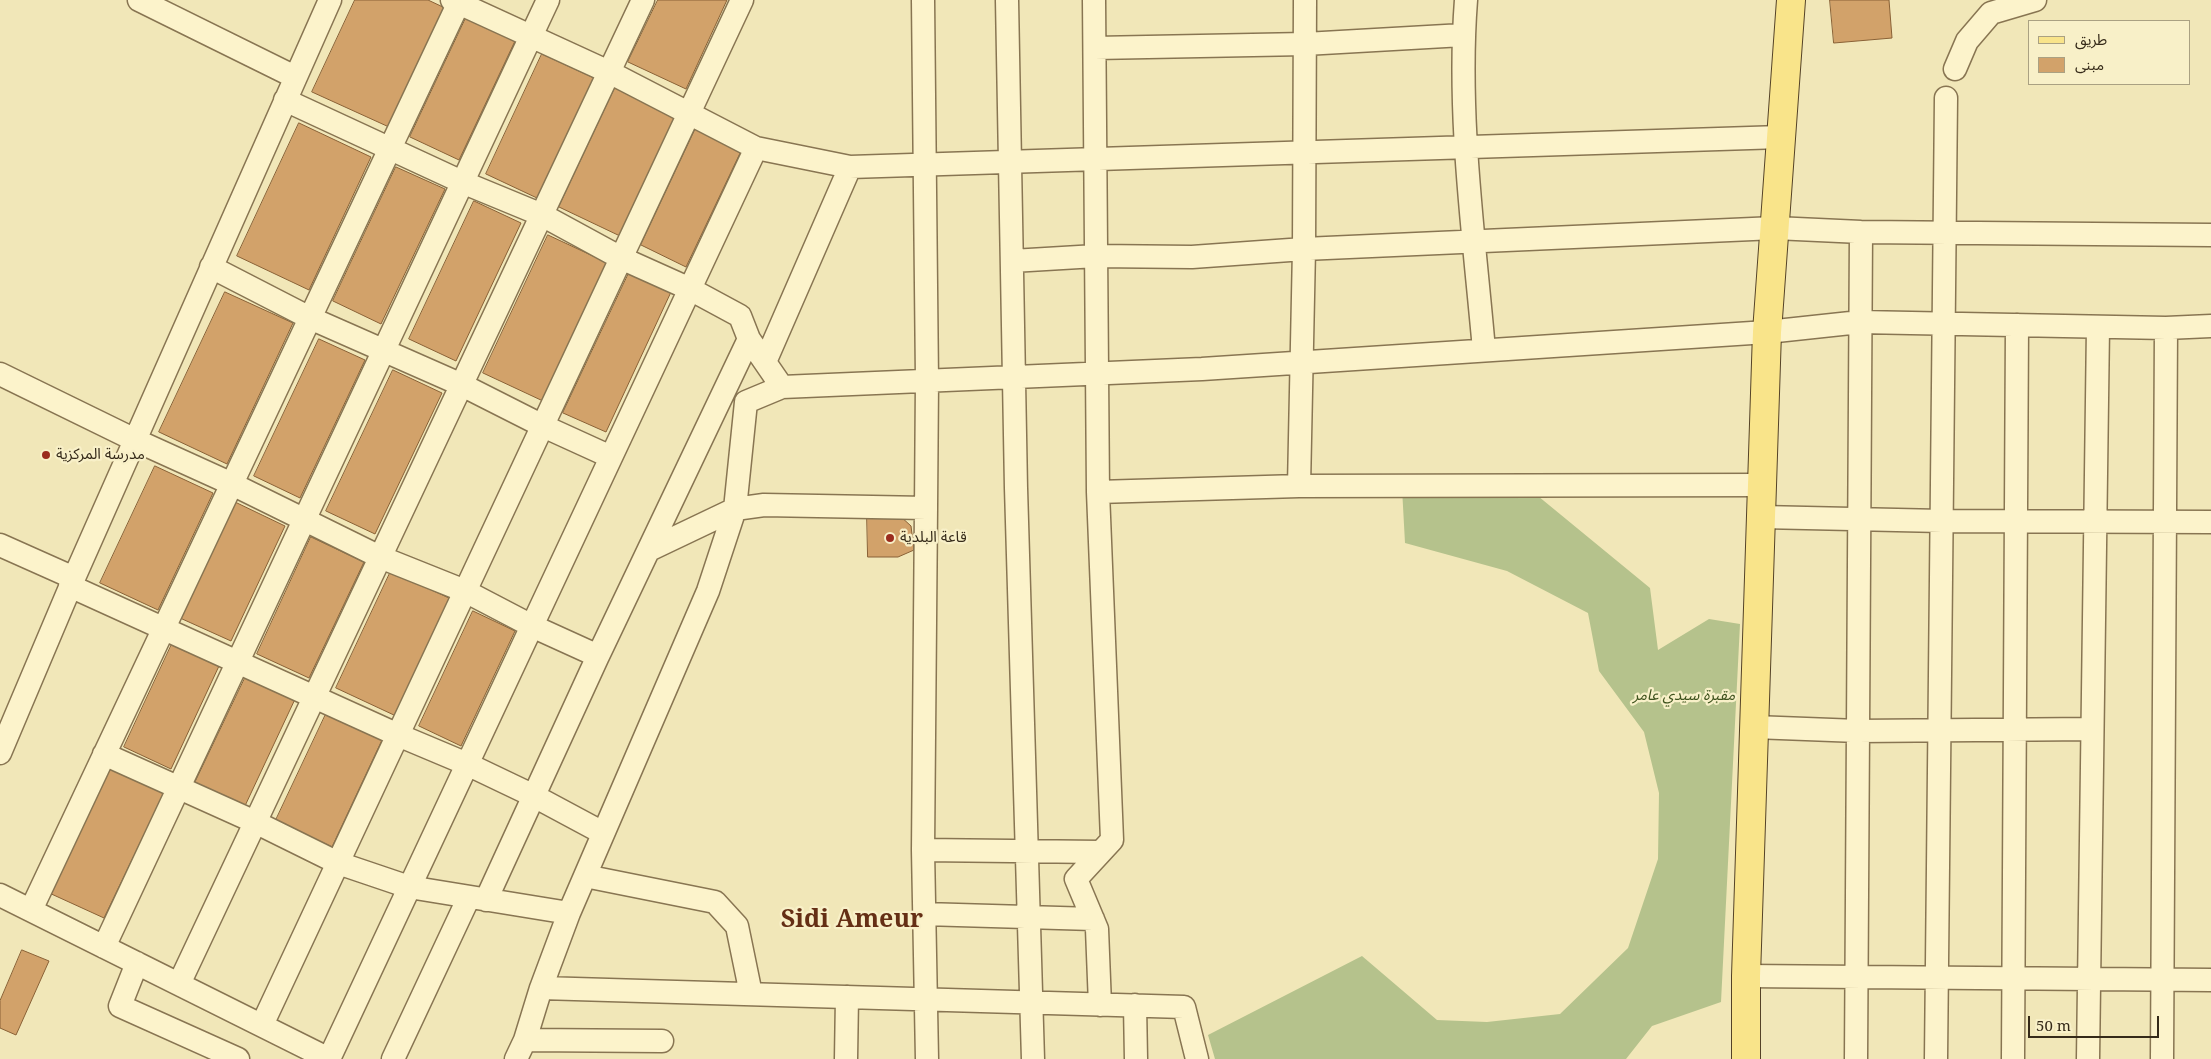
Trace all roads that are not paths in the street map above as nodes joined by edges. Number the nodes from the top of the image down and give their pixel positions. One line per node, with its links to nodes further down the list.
1 (139, 0): 21 (street)
2 (330, 0): 21 (street)
3 (548, 0): 16 (street)
4 (643, 0): 20 (street)
5 (742, 0): 24 (street)
6 (923, 0): 32 (street)
7 (1007, 0): 31 (street)
8 (1094, 0): 18 (street)
9 (1305, 0): 17 (street)
10 (1466, 0): 15 (street)
11 (1791, 0): 25 (main road)
12 (2035, 0): 14 (street)
13 (457, 1): 16 (street); 27 (street)
14 (1989, 6): 19 (street)
15 (1463, 35): 17 (street); 26 (street)
16 (530, 37): 20 (street); 34 (street)
17 (1305, 44): 18 (street); 29 (street)
18 (1095, 48): 30 (street)
19 (1955, 69)
20 (609, 72): 24 (street); 35 (street)
21 (296, 77): 23 (street)
22 (1946, 98): 38 (street)
23 (285, 100): 27 (street); 45 (street)
24 (688, 114): 28 (street); 43 (street)
25 (1781, 136): 26 (street); 36 (main road)
26 (1467, 146): 29 (street); 40 (street)
27 (390, 148): 34 (street); 47 (street)
28 (756, 148): 33 (street); 46 (street)
29 (1304, 152): 30 (street); 41 (street)
30 (1095, 159): 31 (street); 42 (street)
31 (1010, 162): 32 (street); 44 (street)
32 (925, 164): 33 (street); 63 (street)
33 (850, 167): 58 (street)
34 (462, 182): 35 (street); 56 (street)
35 (542, 215): 43 (street); 64 (street)
36 (1774, 228): 37 (street); 40 (street); 54 (main road)
37 (1860, 232): 38 (street); 48 (street)
38 (1945, 233): 39 (street); 49 (street)
39 (2211, 235)
40 (1475, 241): 41 (street); 57 (street)
41 (1304, 249): 42 (street); 59 (street)
42 (1096, 256): 44 (street); 60 (street)
43 (621, 258): 46 (street); 66 (street)
44 (1012, 261): 62 (street)
45 (211, 267): 47 (street); 67 (street)
46 (690, 289): 55 (street); 68 (street)
47 (310, 318): 56 (street); 69 (street)
48 (1860, 322): 49 (street); 54 (street); 76 (street)
49 (1944, 324): 50 (street); 78 (street)
50 (2017, 325): 52 (street); 79 (street)
51 (2211, 326): 53 (street)
52 (2098, 327): 53 (street); 80 (street)
53 (2166, 328): 81 (street)
54 (1767, 332): 57 (street); 70 (main road)
55 (749, 339): 58 (street); 84 (street)
56 (383, 350): 64 (street); 77 (street)
57 (1484, 350): 59 (street)
58 (764, 362): 65 (street)
59 (1302, 362): 60 (street); 71 (street)
60 (1097, 373): 62 (street); 72 (street)
61 (0, 374): 67 (street)
62 (1013, 377): 63 (street); 107 (street)
63 (927, 380): 65 (street); 73 (street)
64 (462, 384): 66 (street); 85 (street)
65 (782, 387): 74 (street)
66 (543, 426): 68 (street); 87 (street)
67 (135, 440): 69 (street); 86 (street)
68 (611, 457): 88 (street)
69 (232, 484): 77 (street); 89 (street)
70 (1762, 485): 71 (street); 75 (main road)
71 (1299, 486): 72 (street)
72 (1098, 492): 108 (street)
73 (926, 508): 74 (street); 106 (street)
74 (735, 509): 84 (street); 105 (street)
75 (1761, 517): 76 (street); 93 (main road)
76 (1859, 519): 78 (street); 96 (street)
77 (304, 521): 85 (street); 91 (street)
78 (1942, 521): 79 (street); 95 (street)
79 (2016, 522): 80 (street); 97 (street)
80 (2095, 522): 81 (street); 94 (street)
81 (2165, 522): 82 (street); 126 (street)
82 (2211, 522)
83 (0, 546): 86 (street)
84 (649, 550): 90 (street)
85 (380, 557): 87 (street); 92 (street)
86 (72, 582): 89 (street); 99 (street)
87 (465, 591): 88 (street); 98 (street)
88 (532, 626): 90 (street); 101 (street)
89 (164, 629): 91 (street); 100 (street)
90 (598, 656): 103 (street)
91 (237, 662): 92 (street); 102 (street)
92 (314, 697): 98 (street); 104 (street)
93 (1754, 727): 96 (street); 121 (main road)
94 (2092, 729): 97 (street); 125 (street)
95 (1940, 730): 96 (street); 97 (street); 123 (street)
96 (1858, 731): 122 (street)
97 (2015, 731): 124 (street)
98 (398, 735): 101 (street); 109 (street)
99 (0, 753)
100 (104, 754): 102 (street); 114 (street)
101 (467, 764): 103 (street); 111 (street)
102 (178, 789): 104 (street); 119 (street)
103 (534, 796): 105 (street); 113 (street)
104 (255, 822): 109 (street); 128 (street)
105 (604, 833): 110 (street)
106 (923, 850): 107 (street); 116 (street)
107 (1027, 851): 108 (street); 117 (street)
108 (1101, 852): 118 (street)
109 (338, 863): 111 (street); 136 (street)
110 (585, 876): 115 (street); 130 (street)
111 (410, 887): 113 (street); 141 (street)
112 (0, 895): 114 (street)
113 (478, 898): 115 (street); 142 (street)
114 (31, 910): 119 (street)
115 (569, 913): 129 (street)
116 (924, 914): 117 (street); 132 (street)
117 (1029, 917): 118 (street); 133 (street)
118 (1093, 919): 134 (street)
119 (104, 946): 120 (street)
120 (137, 963): 128 (street); 140 (street)
121 (1746, 976): 122 (street); 148 (main road)
122 (1857, 976): 123 (street); 149 (street)
123 (1937, 976): 124 (street); 150 (street)
124 (2014, 978): 125 (street); 151 (street)
125 (2089, 979): 126 (street); 152 (street)
126 (2163, 980): 127 (street); 153 (street)
127 (2211, 980)
128 (179, 984): 136 (street)
129 (541, 988): 130 (street); 139 (street)
130 (751, 994): 131 (street)
131 (847, 997): 132 (street); 143 (street)
132 (926, 999): 133 (street); 144 (street)
133 (1031, 1002): 134 (street); 145 (street)
134 (1100, 1004): 135 (street)
135 (1135, 1005): 146 (street); 147 (street)
136 (262, 1026): 138 (street)
137 (662, 1041): 139 (street)
138 (302, 1053): 141 (street)
139 (519, 1053)
140 (238, 1059)
141 (329, 1059)
142 (393, 1059)
143 (846, 1059)
144 (927, 1059)
145 (1033, 1059)
146 (1136, 1059)
147 (1197, 1059)
148 (1746, 1059)
149 (1856, 1059)
150 (1936, 1059)
151 (2013, 1059)
152 (2088, 1059)
153 (2162, 1059)

